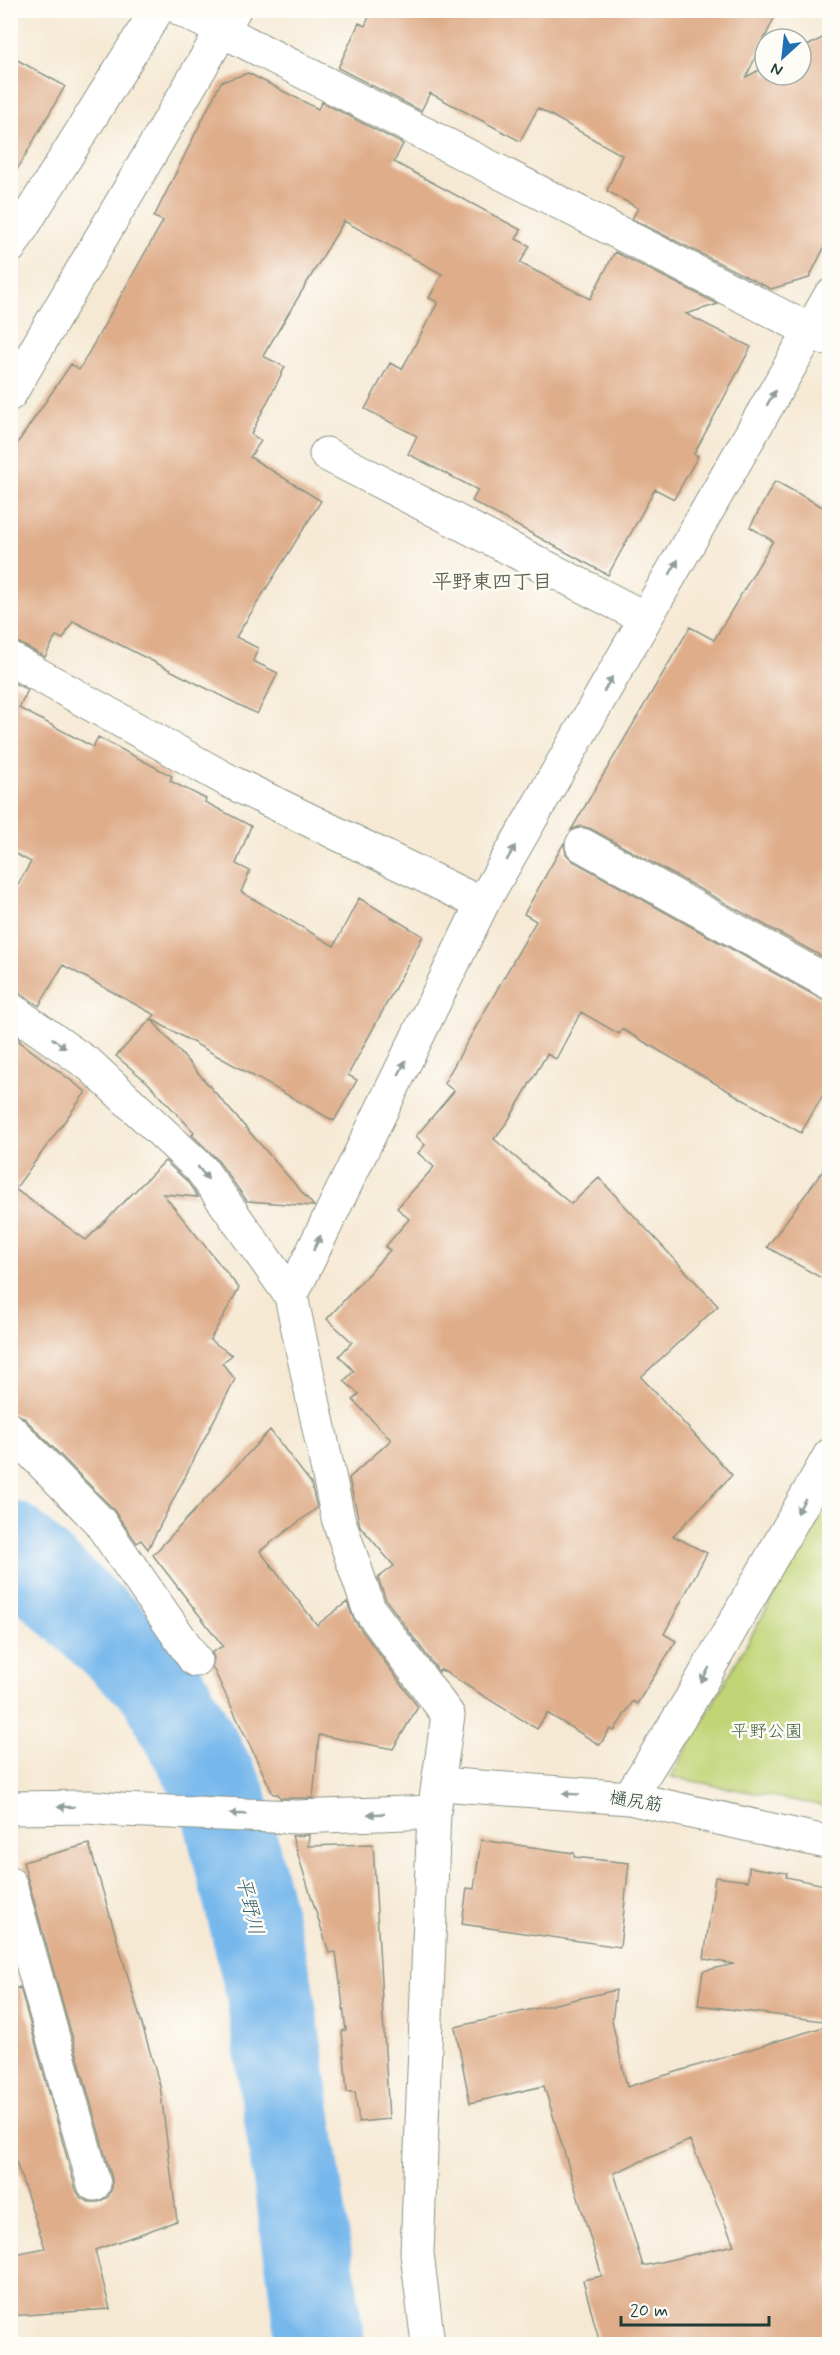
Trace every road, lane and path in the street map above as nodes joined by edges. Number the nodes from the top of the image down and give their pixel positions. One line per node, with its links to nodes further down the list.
1 (157, 10): 4 (street)
2 (182, 10): 3 (street)
3 (229, 21): 6 (street); 7 (street)
4 (10, 247)
5 (830, 296): 6 (street)
6 (819, 335): 9 (street, one-way to 6)
7 (10, 393)
8 (326, 454): 9 (street)
9 (645, 618): 12 (street, one-way to 9)
10 (10, 658): 12 (street)
11 (582, 844): 13 (street)
12 (482, 904): 15 (street, one-way to 12)
13 (830, 983)
14 (10, 1009): 15 (street, one-way to 15)
15 (291, 1296): 19 (street)
16 (10, 1430): 18 (street)
17 (830, 1455): 20 (street, one-way to 20)
18 (195, 1660)
19 (437, 1798): 20 (street, 樋尻筋, one-way to 19); 21 (street, 樋尻筋, one-way to 21); 25 (street)
20 (629, 1798): 22 (street, 樋尻筋)
21 (10, 1808)
22 (830, 1843)
23 (10, 1884): 24 (street)
24 (94, 2184)
25 (428, 2344)

